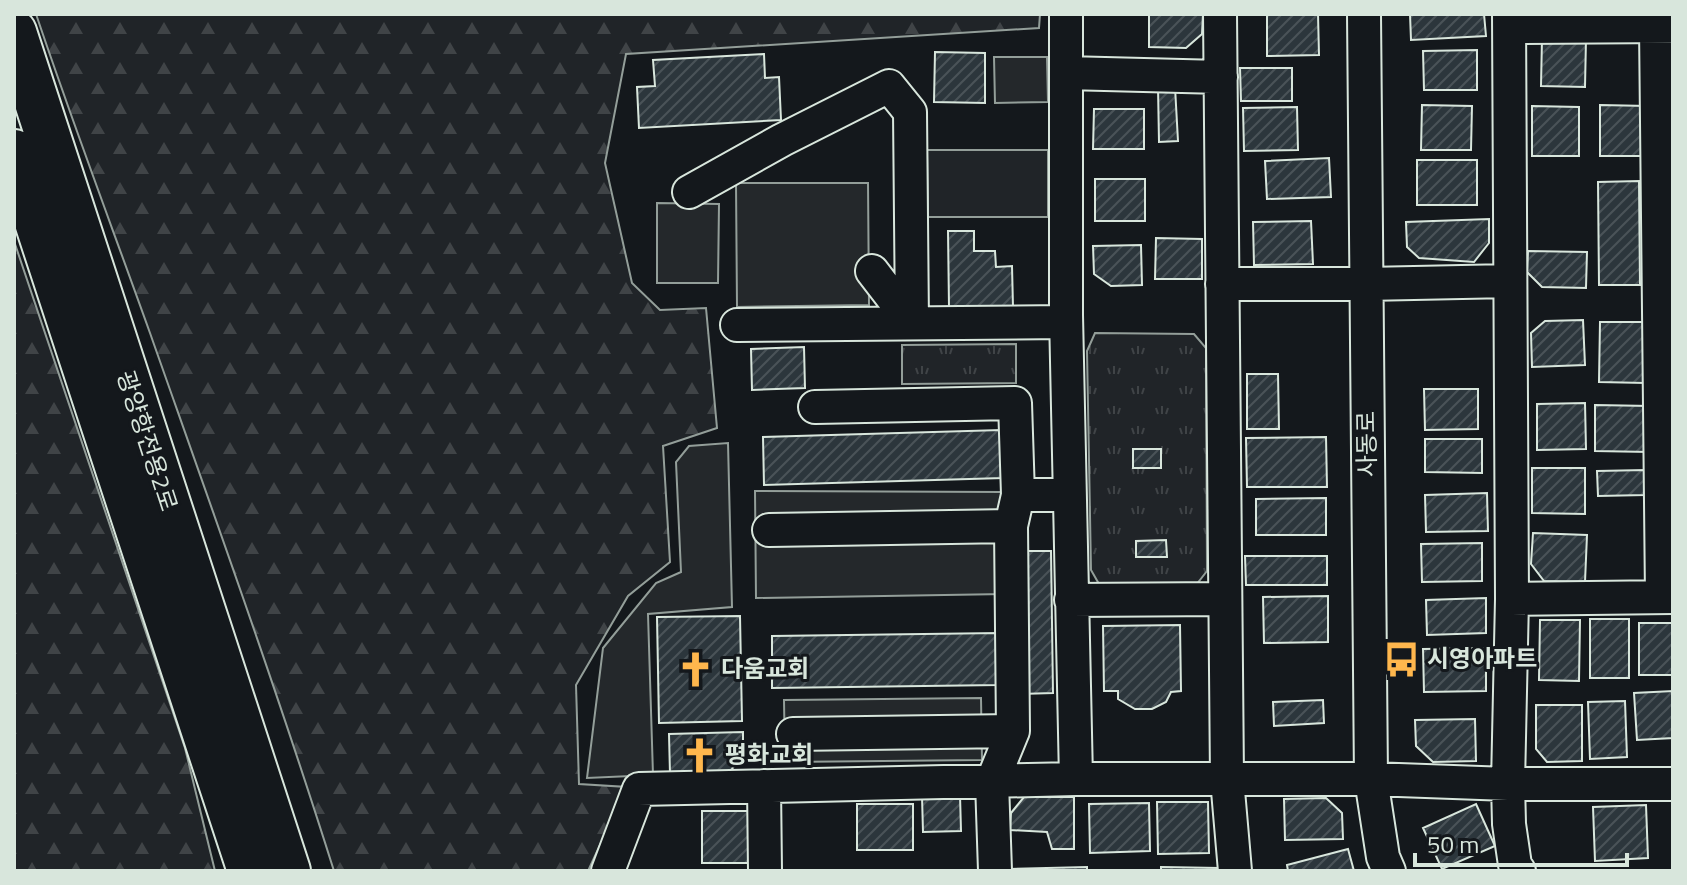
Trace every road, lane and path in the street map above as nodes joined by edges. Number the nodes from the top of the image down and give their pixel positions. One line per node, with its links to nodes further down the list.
1 (1066, 14): 7 (street)
2 (1220, 14): 8 (street)
3 (1364, 14): 14 (street, 사동로)
4 (1510, 20): 5 (street); 12 (street)
5 (1664, 26): 22 (street)
6 (14, 32): 35 (highway, 광양항전용2로)
7 (1066, 73): 8 (street); 15 (street)
8 (1221, 77): 13 (street)
9 (14, 152): 35 (highway, 광양항전용2로)
10 (689, 192): 16 (street)
11 (872, 271): 16 (street)
12 (1510, 281): 14 (street); 24 (street)
13 (1222, 284): 14 (street); 23 (street)
14 (1366, 284): 30 (street, 사동로)
15 (1066, 322): 16 (street); 19 (street)
16 (912, 323): 17 (street)
17 (737, 325)
18 (815, 407): 20 (street)
19 (1069, 495): 20 (street); 25 (street)
20 (1014, 511): 21 (street); 26 (street)
21 (769, 530)
22 (1667, 597): 24 (street)
23 (1225, 599): 25 (street); 29 (street)
24 (1512, 599): 32 (street)
25 (1071, 600): 28 (street)
26 (1013, 731): 27 (street); 31 (street)
27 (793, 734)
28 (1076, 779): 29 (street); 31 (street)
29 (1227, 779): 30 (street); 39 (street)
30 (1371, 779): 32 (street); 40 (street, 사동로)
31 (992, 782): 34 (street); 38 (street)
32 (1508, 784): 33 (street); 41 (street)
33 (1673, 784)
34 (764, 786): 36 (street); 37 (street)
35 (273, 864)
36 (608, 871)
37 (765, 871)
38 (995, 871)
39 (1235, 871)
40 (1389, 871)
41 (1519, 871)

